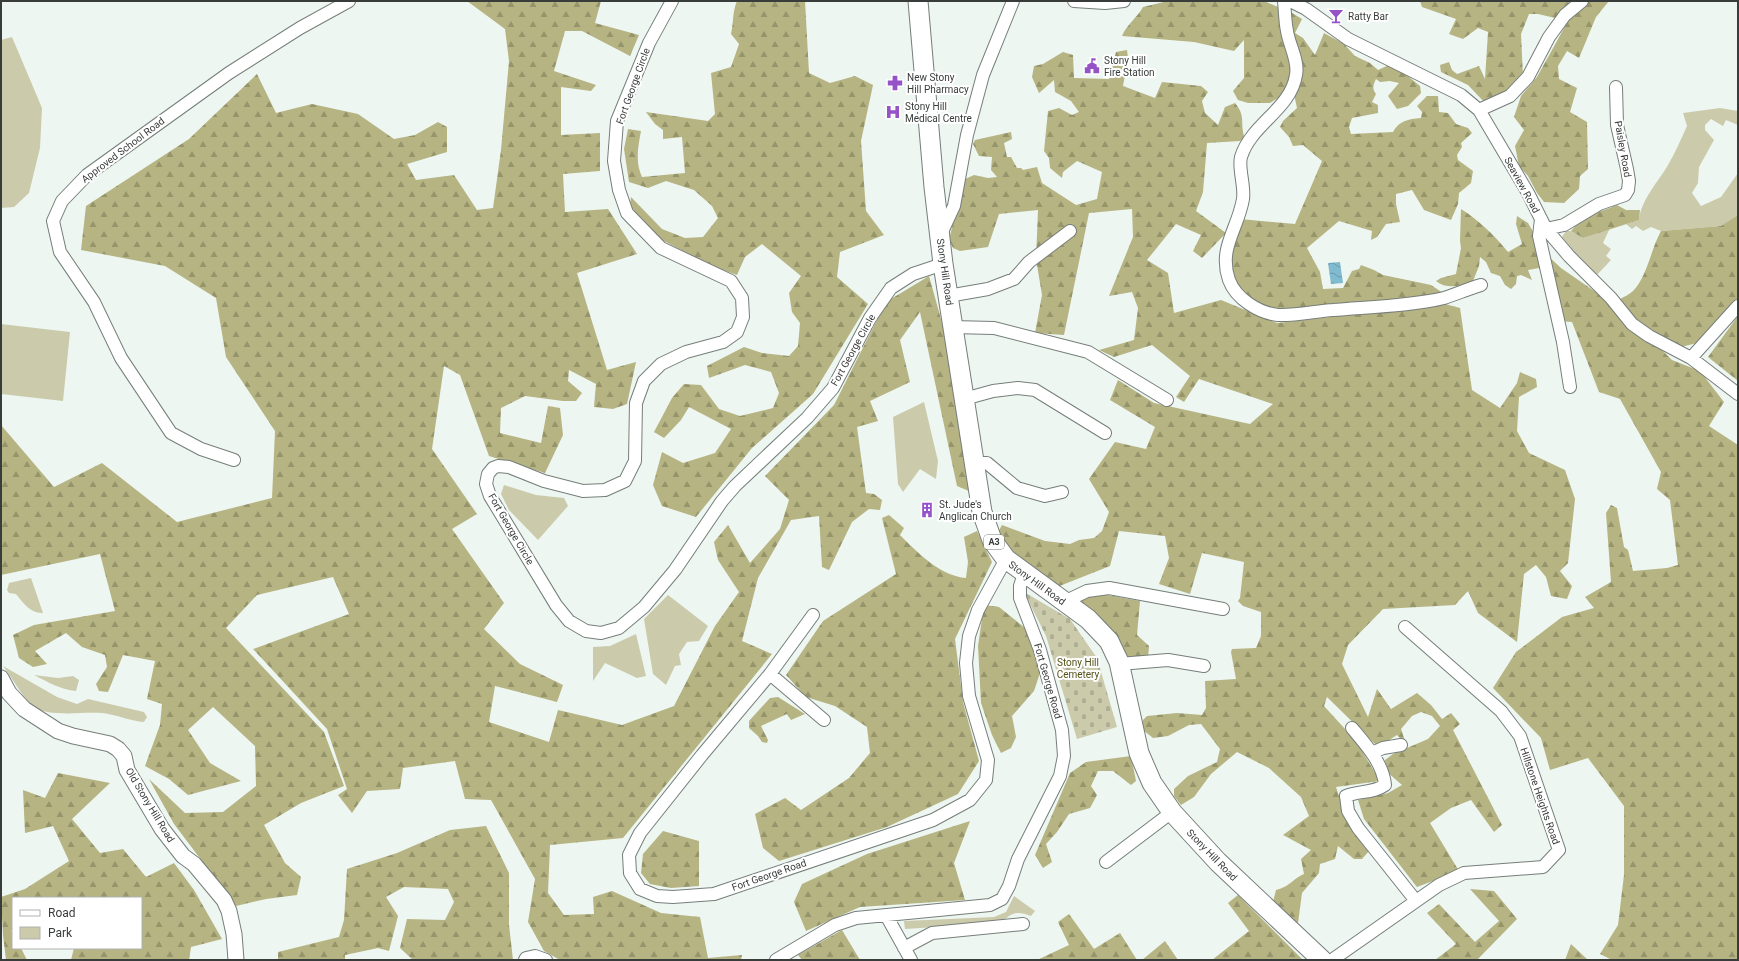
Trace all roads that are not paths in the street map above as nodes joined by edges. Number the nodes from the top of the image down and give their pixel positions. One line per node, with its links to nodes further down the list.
1 (349, 1): 27 (street, Approved School Road)
2 (672, 1): 16 (street, Fort George Circle)
3 (918, 1): 15 (main road, Stony Hill Road / A3)
4 (1013, 1): 15 (street)
5 (1074, 1): 6 (street)
6 (1124, 1)
7 (1284, 1): 17 (street)
8 (1290, 1): 10 (street, Seaview Road)
9 (1582, 1): 12 (street)
10 (1309, 5): 12 (street, Seaview Road)
11 (1616, 87): 13 (street, Paisley Road)
12 (1479, 110): 13 (street, Seaview Road)
13 (1544, 224): 21 (street, Seaview Road); 22 (street)
14 (1070, 231): 18 (street)
15 (940, 237): 16 (main road, Stony Hill Road / A3)
16 (942, 264): 18 (main road, Stony Hill Road / A3)
17 (1481, 285)
18 (948, 296): 20 (main road, Stony Hill Road / A3)
19 (1738, 306): 21 (street)
20 (952, 327): 24 (main road, Stony Hill Road / A3); 25 (street)
21 (1691, 358): 23 (street, Seaview Road)
22 (1570, 387)
23 (1738, 394)
24 (964, 399): 26 (street); 28 (main road, Stony Hill Road / A3)
25 (1167, 400)
26 (1105, 433)
27 (234, 460)
28 (974, 463): 29 (street); 30 (main road, Stony Hill Road / A3)
29 (1062, 492)
30 (1006, 559): 31 (main road, Stony Hill Road / A3); 38 (street, Fort George Road)
31 (1024, 574): 32 (main road, Stony Hill Road / A3); 47 (street, Fort George Road)
32 (1064, 602): 33 (street); 36 (main road, Stony Hill Road / A3)
33 (1223, 609)
34 (813, 615): 38 (street, Fort George Road)
35 (1405, 627): 46 (street, Hillstone Heights Road)
36 (1119, 664): 37 (street); 44 (main road, Stony Hill Road / A3)
37 (1204, 666)
38 (770, 674): 40 (street)
39 (1, 678): 50 (street, Old Stony Hill Road)
40 (824, 720)
41 (1352, 728): 43 (street)
42 (1401, 745): 43 (street)
43 (1372, 753): 46 (street)
44 (1172, 812): 45 (street); 55 (main road, Stony Hill Road / A3)
45 (1106, 862)
46 (1416, 900): 56 (street, Hillstone Heights Road)
47 (886, 915): 49 (street); 53 (street, Fort George Road)
48 (1024, 924): 49 (street)
49 (904, 948): 54 (street)
50 (236, 960)
51 (524, 960): 52 (street)
52 (546, 960)
53 (776, 960)
54 (911, 960)
55 (1322, 960)
56 (1332, 960)

